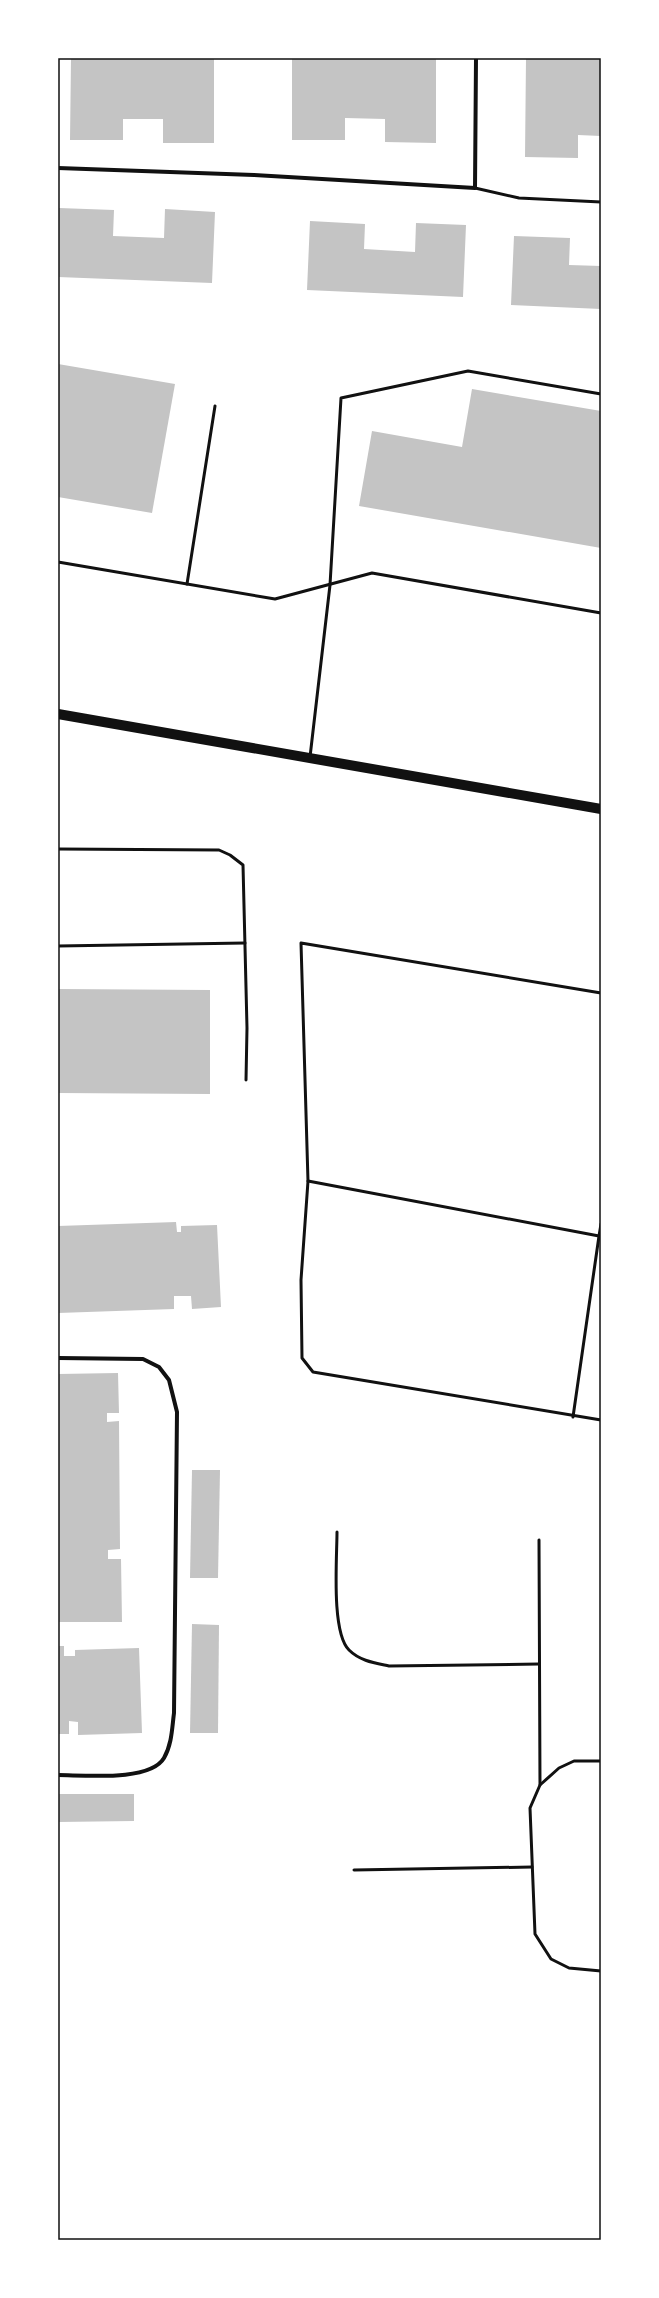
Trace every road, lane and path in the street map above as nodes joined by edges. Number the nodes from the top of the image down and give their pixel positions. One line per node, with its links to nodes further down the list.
1 (476, 58): 3 (street)
2 (58, 168): 3 (street)
3 (475, 188): 4 (lane)
4 (601, 202)
5 (601, 394): 9 (lane)
6 (215, 406): 8 (lane)
7 (58, 562): 8 (lane)
8 (187, 584): 9 (lane)
9 (330, 585): 10 (lane); 12 (lane)
10 (601, 613)
11 (58, 714): 12 (main road)
12 (310, 759): 13 (main road)
13 (601, 809)
14 (58, 849): 15 (lane)
15 (245, 943): 16 (lane); 18 (lane)
16 (58, 946)
17 (601, 993): 19 (lane)
18 (246, 1080)
19 (308, 1181): 21 (lane); 23 (lane)
20 (601, 1224): 21 (lane)
21 (600, 1237): 23 (lane)
22 (58, 1358): 29 (street)
23 (573, 1417): 24 (lane)
24 (601, 1420)
25 (337, 1532): 27 (lane)
26 (539, 1540): 27 (lane)
27 (539, 1664): 30 (lane)
28 (601, 1760): 30 (lane)
29 (58, 1775)
30 (540, 1785): 31 (lane)
31 (532, 1867): 32 (lane); 33 (lane)
32 (354, 1870)
33 (601, 1971)

